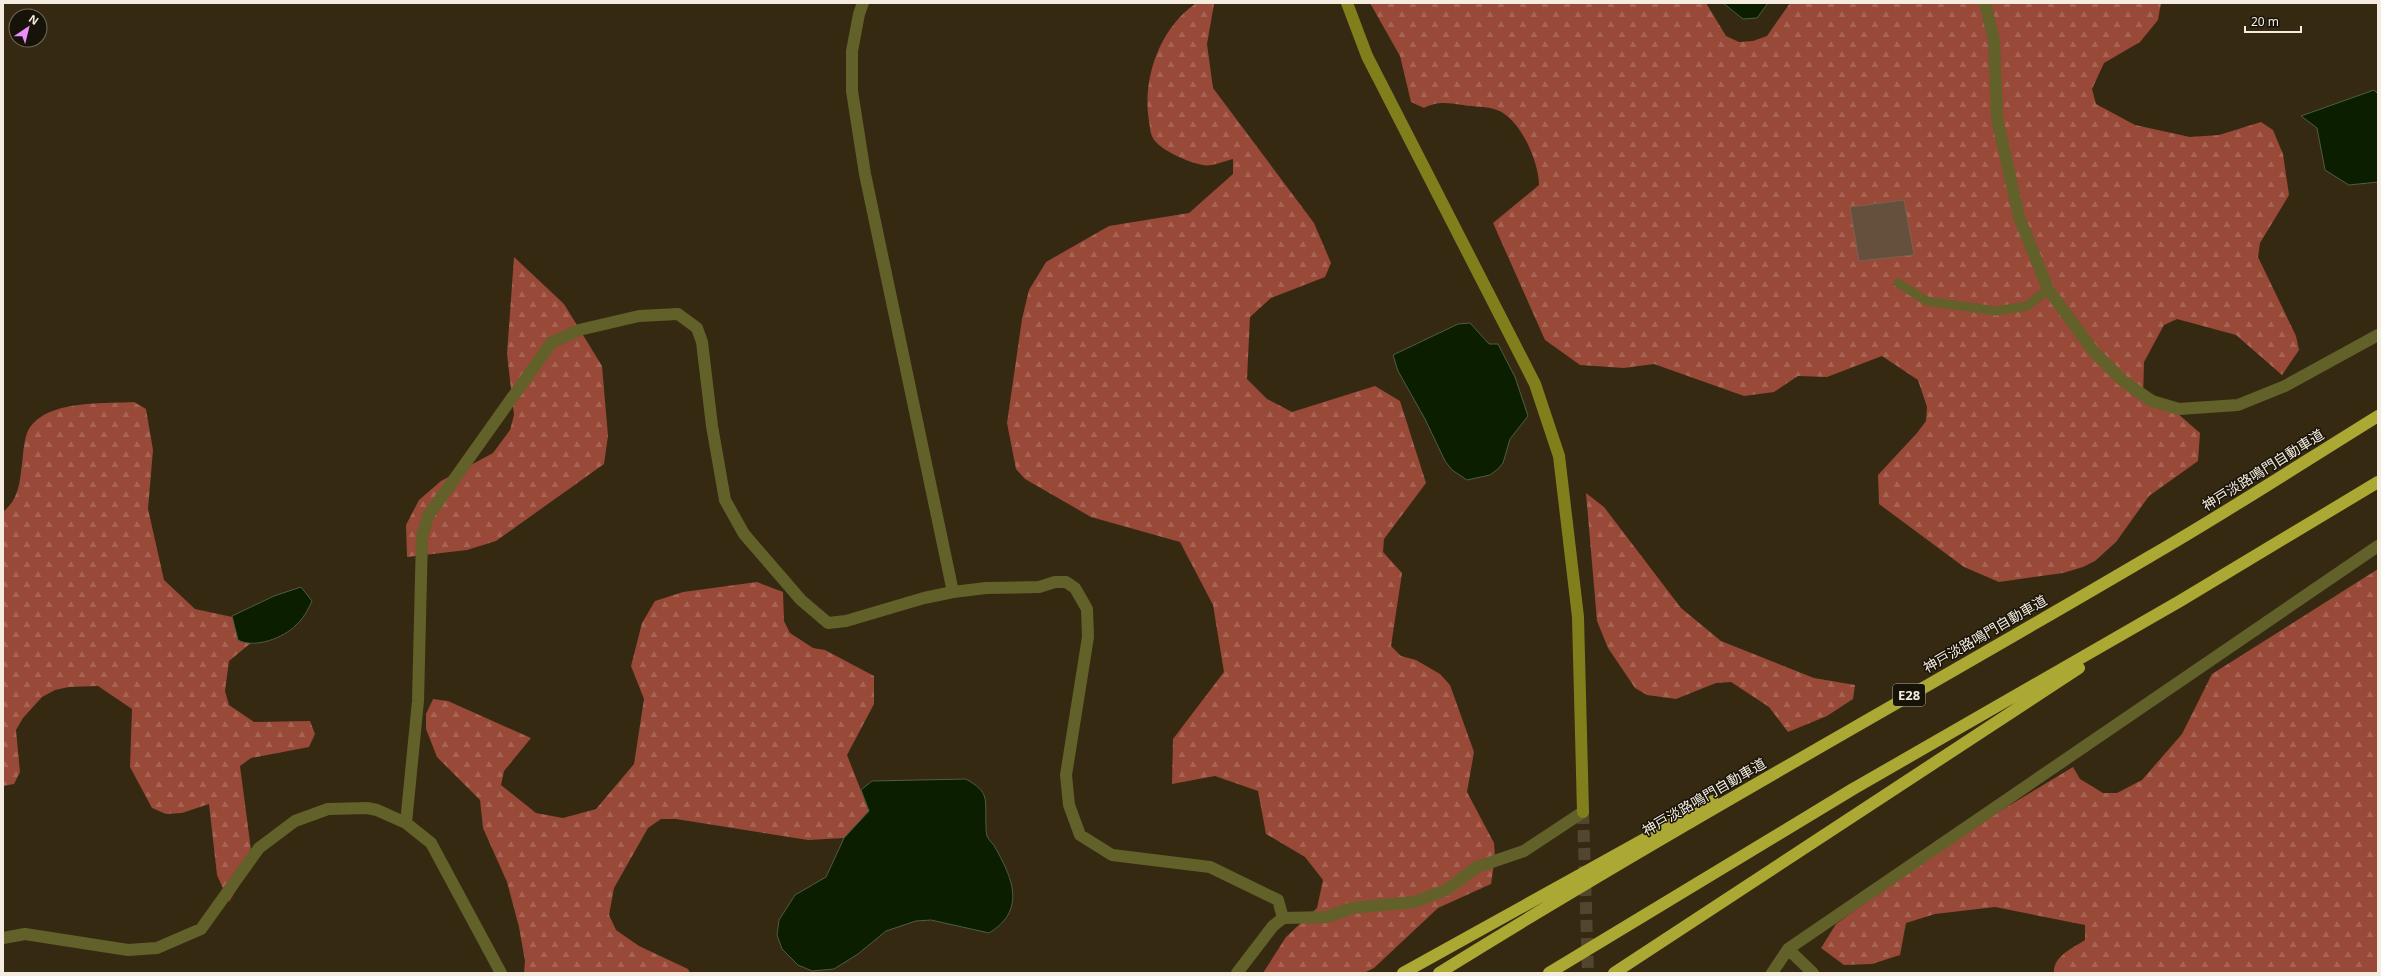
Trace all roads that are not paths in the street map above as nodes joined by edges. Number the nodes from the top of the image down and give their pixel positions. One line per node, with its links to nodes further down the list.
1 (864, 3): 10 (street)
2 (1347, 3): 14 (street)
3 (1985, 3): 5 (street)
4 (1898, 283): 5 (lane)
5 (2048, 289): 6 (street)
6 (2378, 335)
7 (2378, 416): 12 (highway, 神戸淡路鳴門自動車道 / E28)
8 (2378, 482): 11 (highway)
9 (2378, 546): 16 (street)
10 (953, 592): 13 (street); 14 (street)
11 (2180, 601): 21 (highway); 22 (highway)
12 (1788, 765): 19 (highway); 20 (highway, 神戸淡路鳴門自動車道 / E28)
13 (406, 823): 15 (street); 17 (street)
14 (1283, 918): 18 (street)
15 (3, 938)
16 (1788, 950): 23 (street); 24 (street)
17 (501, 973)
18 (1237, 973)
19 (1403, 973)
20 (1439, 973)
21 (1549, 973)
22 (1614, 973)
23 (1772, 973)
24 (1813, 973)

